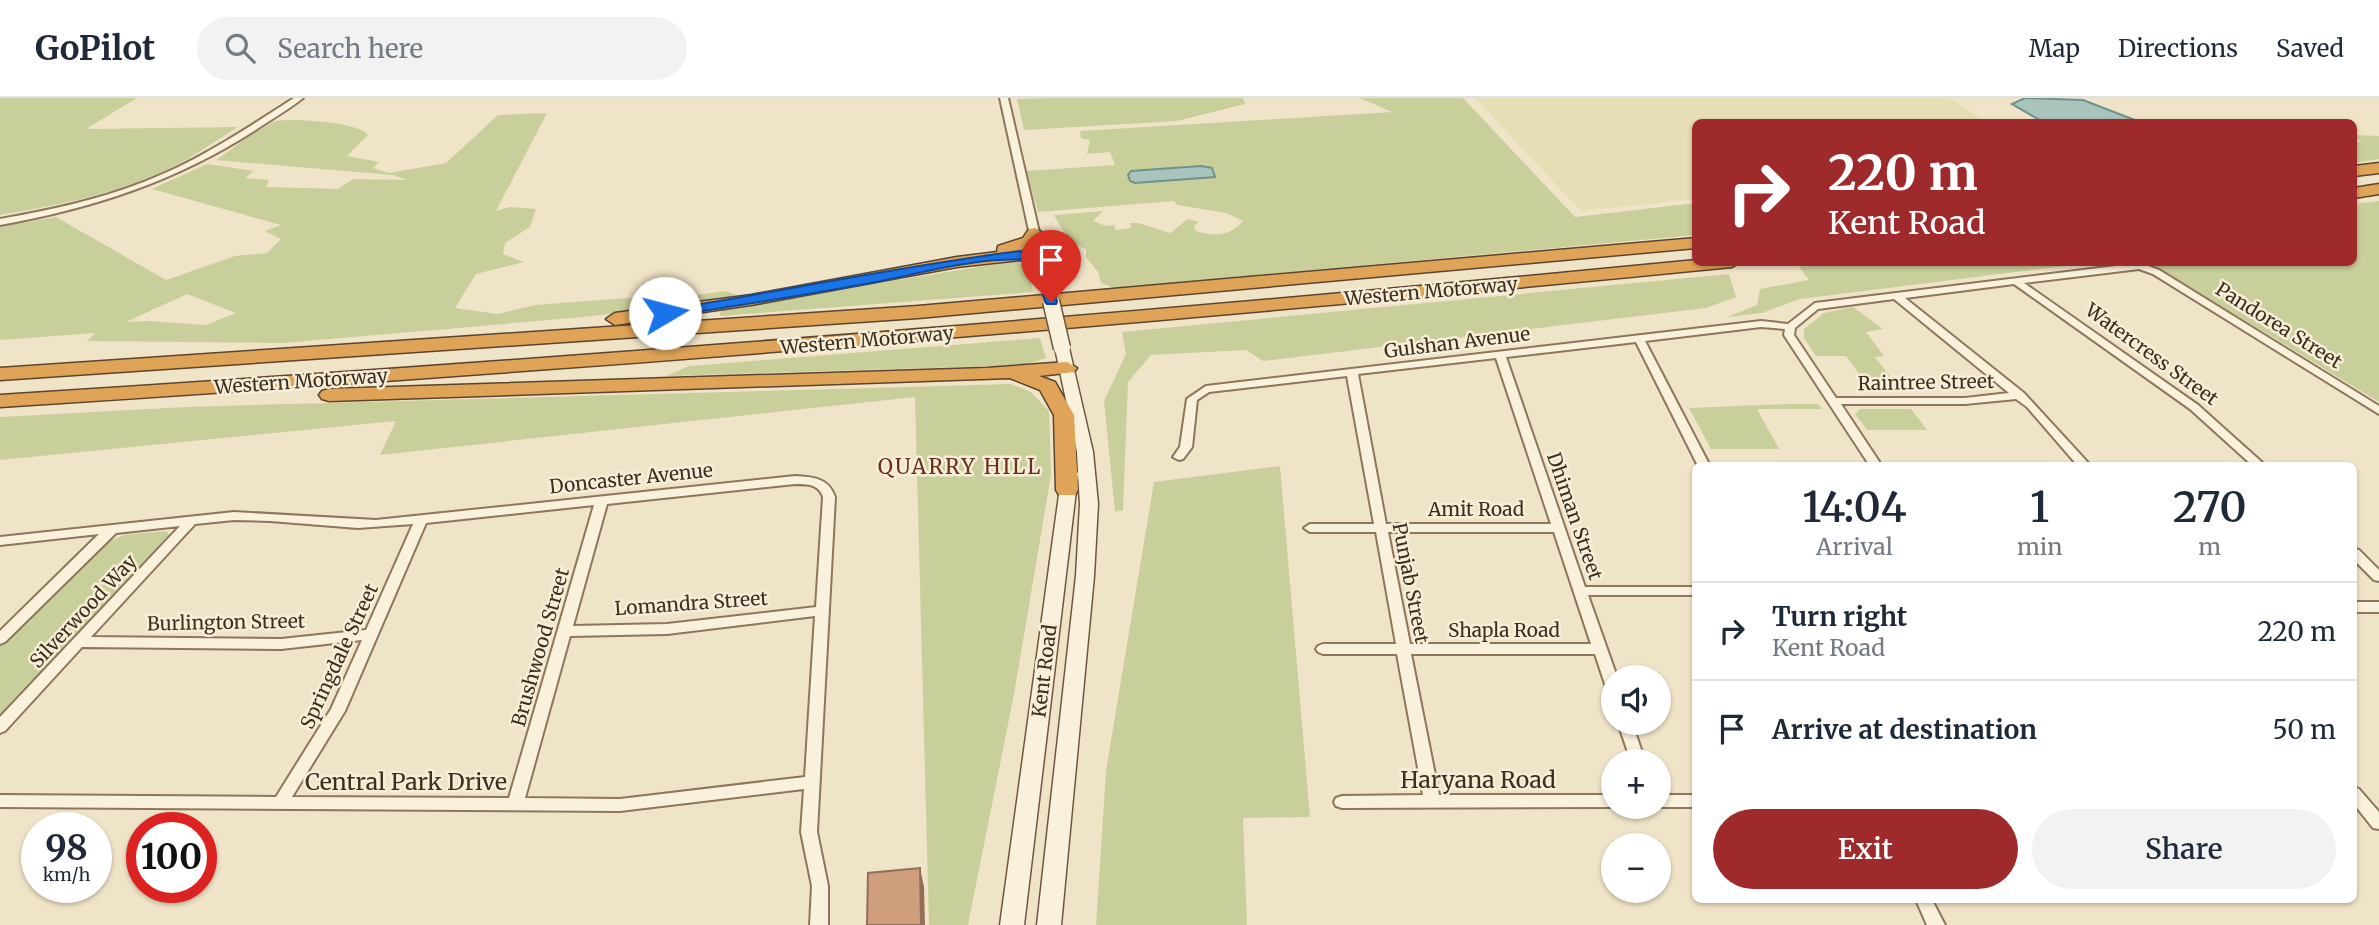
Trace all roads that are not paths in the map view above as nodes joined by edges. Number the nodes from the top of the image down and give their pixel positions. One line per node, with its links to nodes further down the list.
1 (299, 98): 7 (street)
2 (1004, 98): 8 (street, Kent Road)
3 (2379, 168): 4 (highway)
4 (2357, 171)
5 (2379, 190): 6 (highway)
6 (2357, 192)
7 (0, 222)
8 (1035, 233): 10 (street, Kent Road); 11 (highway)
9 (1692, 243): 18 (highway, Western Motorway)
10 (1040, 258): 11 (highway); 19 (main road, Kent Road, bridge)
11 (957, 262): 18 (highway)
12 (1692, 266): 24 (highway, Western Motorway)
13 (2015, 281): 14 (street, Pandorea Street); 27 (street, Pandorea Street); 33 (street, Watercress Street)
14 (1895, 295): 15 (street, Pandorea Street); 23 (street)
15 (1790, 327): 16 (street, Gulshan Avenue); 26 (street)
16 (1639, 338): 17 (street, Gulshan Avenue); 30 (street)
17 (1500, 355): 20 (street, Gulshan Avenue); 41 (street, Dhiman Street)
18 (285, 357): 21 (highway, Western Motorway)
19 (1067, 368): 22 (highway); 28 (main road, Kent Road)
20 (1352, 372): 29 (street, Gulshan Avenue); 40 (street, Punjab Street)
21 (0, 374)
22 (987, 374): 24 (highway); 34 (highway)
23 (2020, 396): 26 (street, Raintree Street); 32 (street)
24 (54, 397): 25 (highway, Western Motorway)
25 (0, 401)
26 (1832, 401): 31 (street)
27 (2379, 411)
28 (1077, 418): 34 (main road, Kent Road); 73 (main road, Kent Road)
29 (1179, 457)
30 (1702, 462)
31 (1873, 462)
32 (2081, 462)
33 (2256, 462)
34 (1067, 491): 72 (main road, Kent Road)
35 (602, 499): 37 (street, Doncaster Avenue); 49 (street, Doncaster Avenue); 50 (street, Brushwood Street)
36 (192, 520): 37 (street, Doncaster Avenue); 38 (street, Doncaster Avenue); 53 (street, Silverwood Way)
37 (421, 520): 51 (street, Springdale Street)
38 (113, 528): 42 (street, Doncaster Avenue); 52 (street)
39 (1310, 528): 40 (street, Amit Road)
40 (1381, 528): 41 (street, Amit Road); 55 (street, Punjab Street)
41 (1559, 528): 45 (street, Dhiman Street)
42 (0, 541)
43 (2357, 556): 44 (street)
44 (2379, 577)
45 (1580, 591): 46 (street); 56 (street, Dhiman Street)
46 (1692, 591)
47 (2357, 607): 48 (street)
48 (2379, 607)
49 (821, 611): 50 (street, Lomandra Street); 59 (street, Doncaster Avenue)
50 (565, 631): 68 (street, Brushwood Street)
51 (372, 634): 53 (street, Burlington Street); 67 (street, Springdale Street)
52 (0, 639)
53 (80, 642): 58 (street, Silverwood Way)
54 (1324, 649): 55 (street, Shapla Road)
55 (1404, 649): 56 (street, Shapla Road); 65 (street, Punjab Street)
56 (1600, 649): 57 (street, Dhiman Street)
57 (1605, 665)
58 (0, 727)
59 (810, 782): 68 (street, Central Park Drive); 71 (street, Doncaster Avenue)
60 (2357, 799): 69 (street)
61 (0, 801): 67 (street, Central Park Drive)
62 (1671, 801): 63 (street)
63 (1692, 801)
64 (1342, 802): 65 (street, Haryana Road)
65 (1432, 802): 66 (street, Haryana Road)
66 (1601, 802)
67 (280, 803): 68 (street, Central Park Drive)
68 (515, 805)
69 (2379, 823)
70 (1925, 903): 74 (street)
71 (819, 925)
72 (1012, 925)
73 (1049, 925)
74 (1936, 925)

